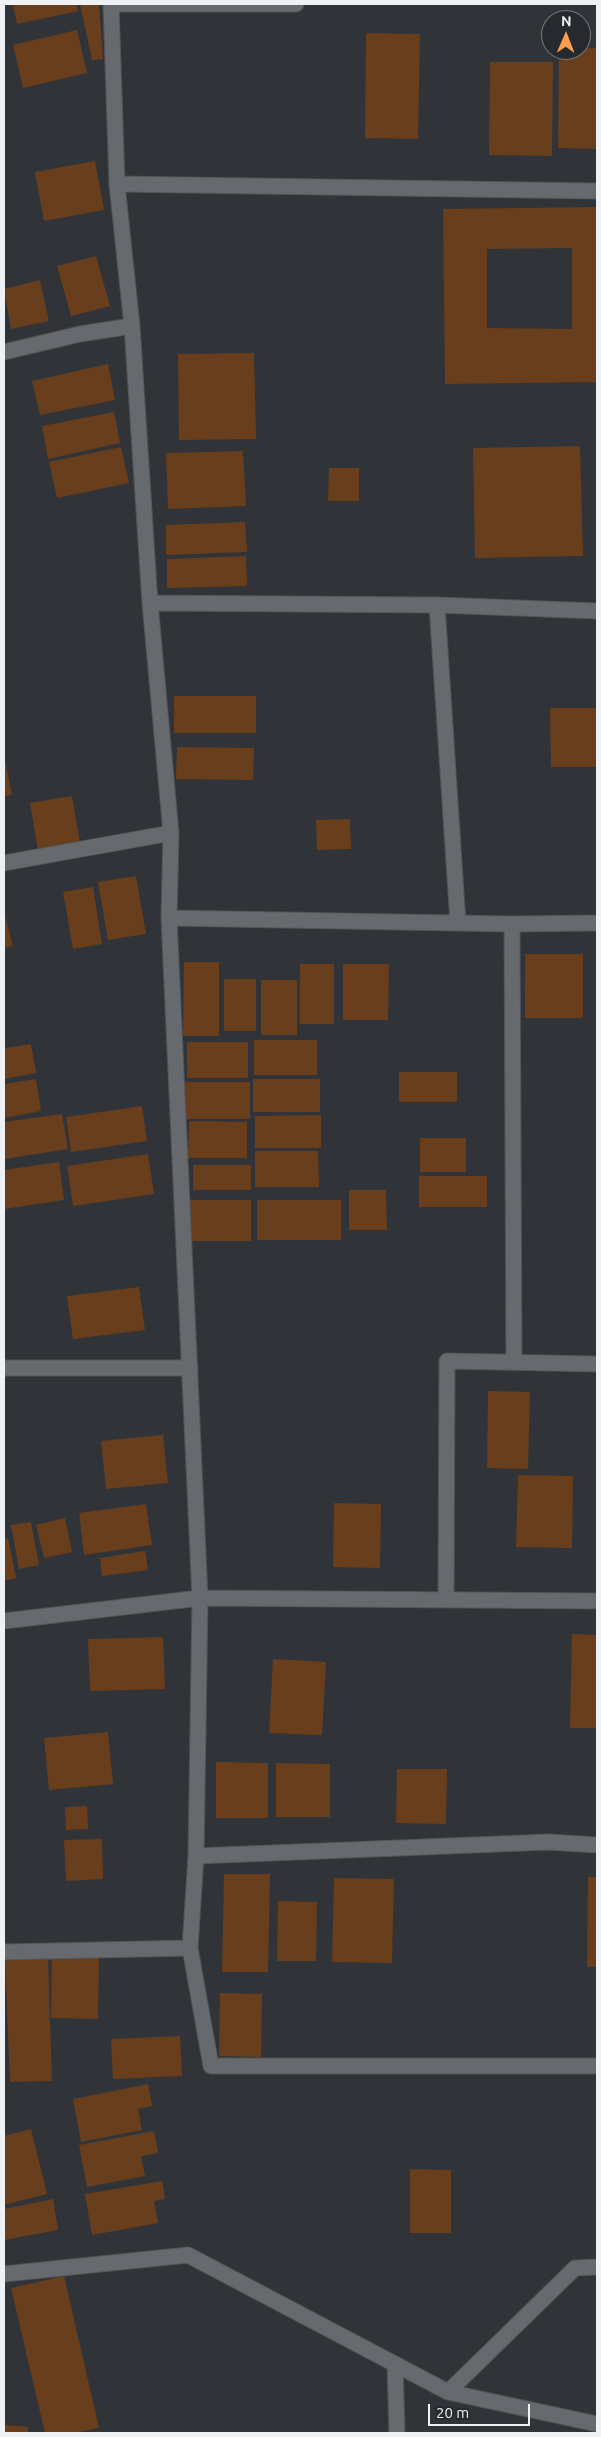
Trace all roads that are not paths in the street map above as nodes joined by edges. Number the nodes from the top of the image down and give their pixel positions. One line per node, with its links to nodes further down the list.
1 (111, 4): 2 (street); 3 (street)
2 (296, 4)
3 (117, 184): 4 (street); 5 (street)
4 (597, 191)
5 (132, 326): 6 (street); 7 (street)
6 (4, 352)
7 (150, 603): 8 (street); 10 (street)
8 (437, 605): 9 (street); 13 (street)
9 (597, 611)
10 (172, 833): 11 (street); 12 (street)
11 (4, 863)
12 (169, 918): 13 (street); 19 (street)
13 (458, 923): 15 (street)
14 (597, 923): 15 (street)
15 (512, 924): 16 (street)
16 (514, 1362): 17 (street); 21 (street)
17 (597, 1364)
18 (4, 1368): 19 (street)
19 (190, 1368): 20 (street)
20 (200, 1598): 21 (street); 23 (street); 25 (street)
21 (446, 1600): 22 (street)
22 (597, 1601)
23 (4, 1621)
24 (597, 1845): 25 (street)
25 (196, 1856): 26 (street)
26 (190, 1948): 27 (street); 28 (street)
27 (4, 1952)
28 (597, 2066)
29 (597, 2267): 32 (street)
30 (4, 2274): 31 (street)
31 (395, 2364): 32 (street); 34 (street)
32 (448, 2392): 33 (street)
33 (597, 2424)
34 (397, 2433)

